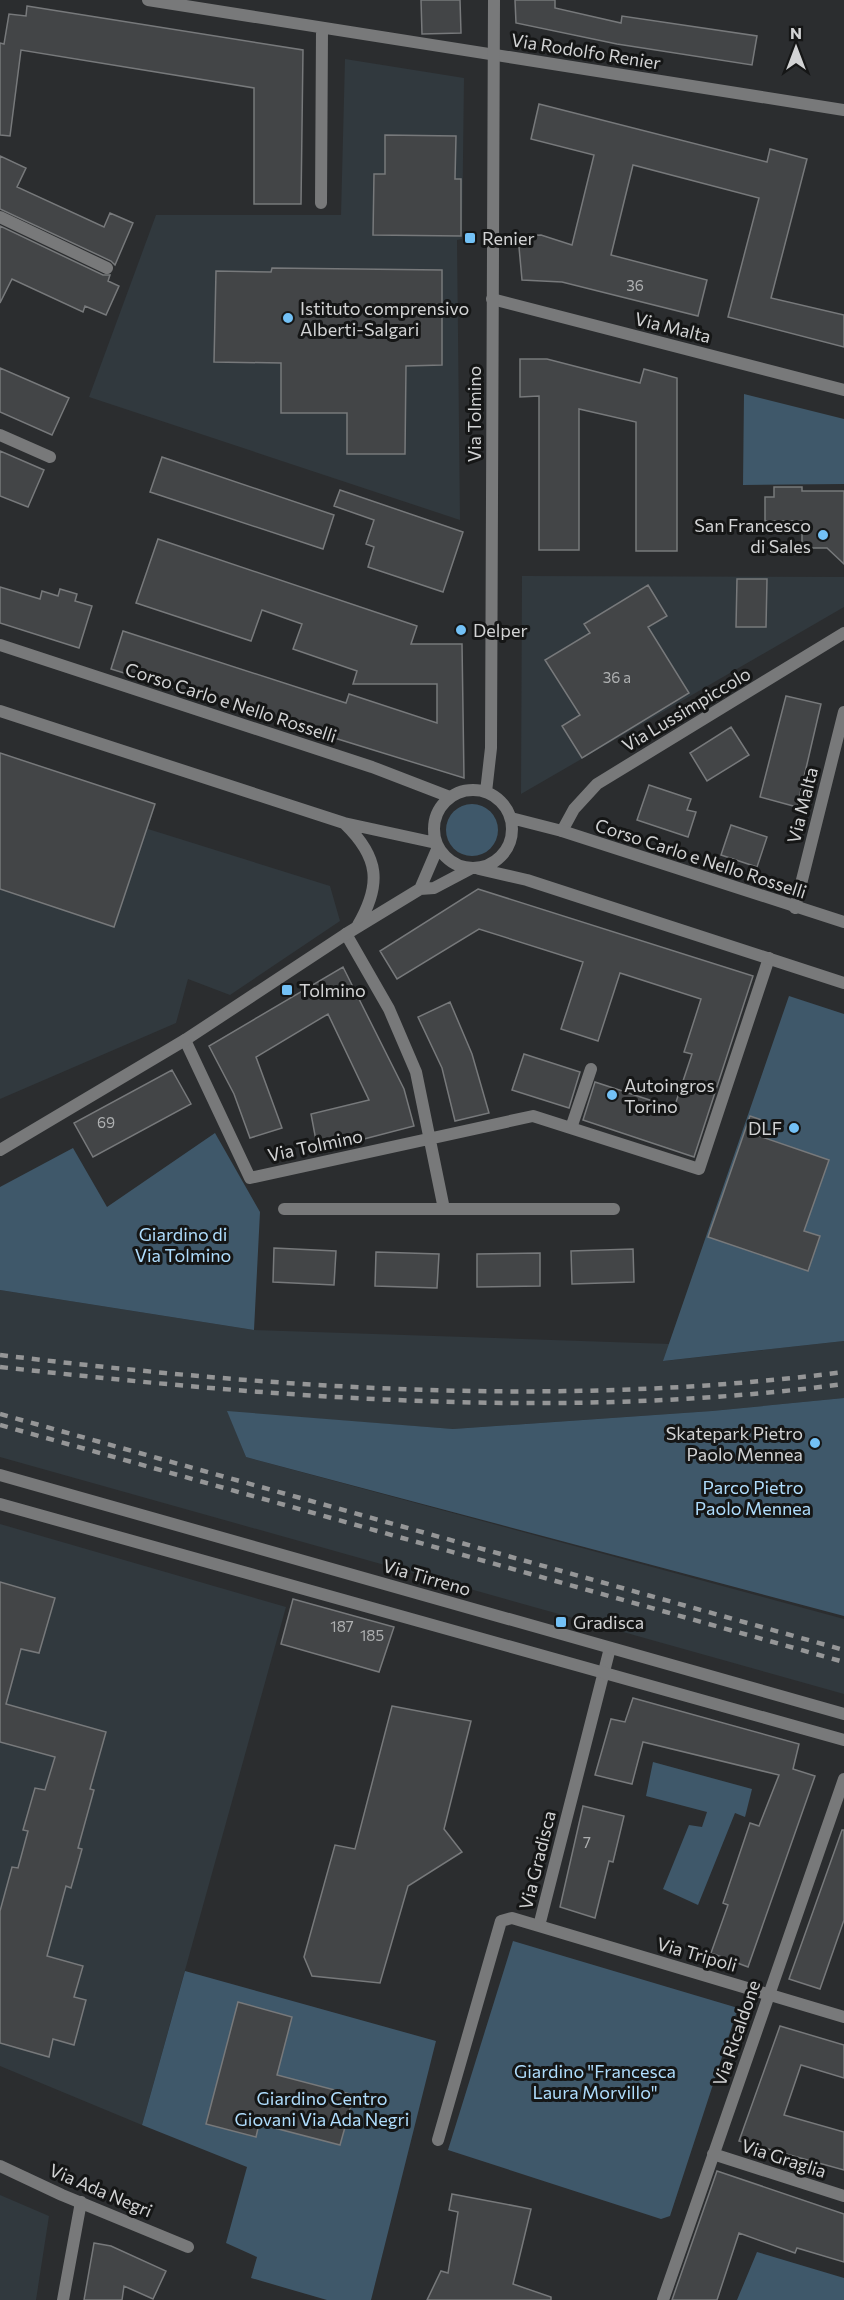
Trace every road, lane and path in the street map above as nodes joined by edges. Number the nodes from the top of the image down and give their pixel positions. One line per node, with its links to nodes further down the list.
1 (148, 0): 3 (street, Via Rodolfo Renier)
2 (494, 0): 4 (street, Via Tolmino)
3 (322, 29): 4 (street, Via Rodolfo Renier); 6 (street)
4 (493, 55): 5 (street, Via Rodolfo Renier); 9 (street, Via Tolmino)
5 (844, 110)
6 (321, 202)
7 (0, 217): 8 (street)
8 (107, 268)
9 (492, 300): 10 (street, Via Malta); 17 (street, Via Tolmino)
10 (844, 390)
11 (0, 435): 12 (street)
12 (50, 458)
13 (844, 633): 21 (street, Via Lussimpiccolo)
14 (0, 645): 18 (street, Corso Carlo e Nello Rosselli)
15 (0, 711): 20 (street)
16 (844, 712): 25 (street, Via Malta)
17 (486, 792): 18 (street); 19 (street)
18 (450, 798): 22 (street)
19 (511, 818): 21 (street, Corso Carlo e Nello Rosselli); 23 (street)
20 (344, 823): 22 (street); 27 (street)
21 (562, 831): 25 (street, Corso Carlo e Nello Rosselli)
22 (437, 845): 23 (street); 24 (street)
23 (475, 869): 24 (street); 29 (street)
24 (420, 889): 27 (street)
25 (795, 908): 26 (street, Corso Carlo e Nello Rosselli)
26 (844, 922)
27 (358, 926): 28 (street)
28 (346, 934): 31 (street); 34 (street)
29 (769, 958): 30 (street); 33 (street)
30 (844, 982)
31 (185, 1040): 34 (street, Via Tolmino); 35 (street)
32 (591, 1069): 33 (street)
33 (571, 1128): 34 (street)
34 (432, 1138): 37 (street)
35 (0, 1150)
36 (284, 1209): 37 (street)
37 (444, 1209): 38 (street)
38 (614, 1209)
39 (0, 1475): 41 (street, Via Tirreno)
40 (0, 1504): 42 (street)
41 (610, 1648): 42 (street, Via Gradisca); 43 (street, Via Tirreno)
42 (603, 1673): 44 (street); 46 (street, Via Gradisca)
43 (844, 1714)
44 (844, 1740)
45 (844, 1779): 47 (street, Via Ricaldone)
46 (539, 1926): 47 (street, Via Tripoli); 49 (street, Via Gradisca)
47 (769, 1994): 48 (street, Via Tripoli); 50 (street, Via Ricaldone)
48 (844, 2017)
49 (438, 2140)
50 (713, 2154): 52 (street, Via Graglia); 56 (street, Via Ricaldone)
51 (0, 2166): 53 (street, Via Ada Negri)
52 (844, 2196)
53 (81, 2202): 54 (street, Via Ada Negri); 55 (street)
54 (189, 2247)
55 (63, 2300)
56 (663, 2300)

